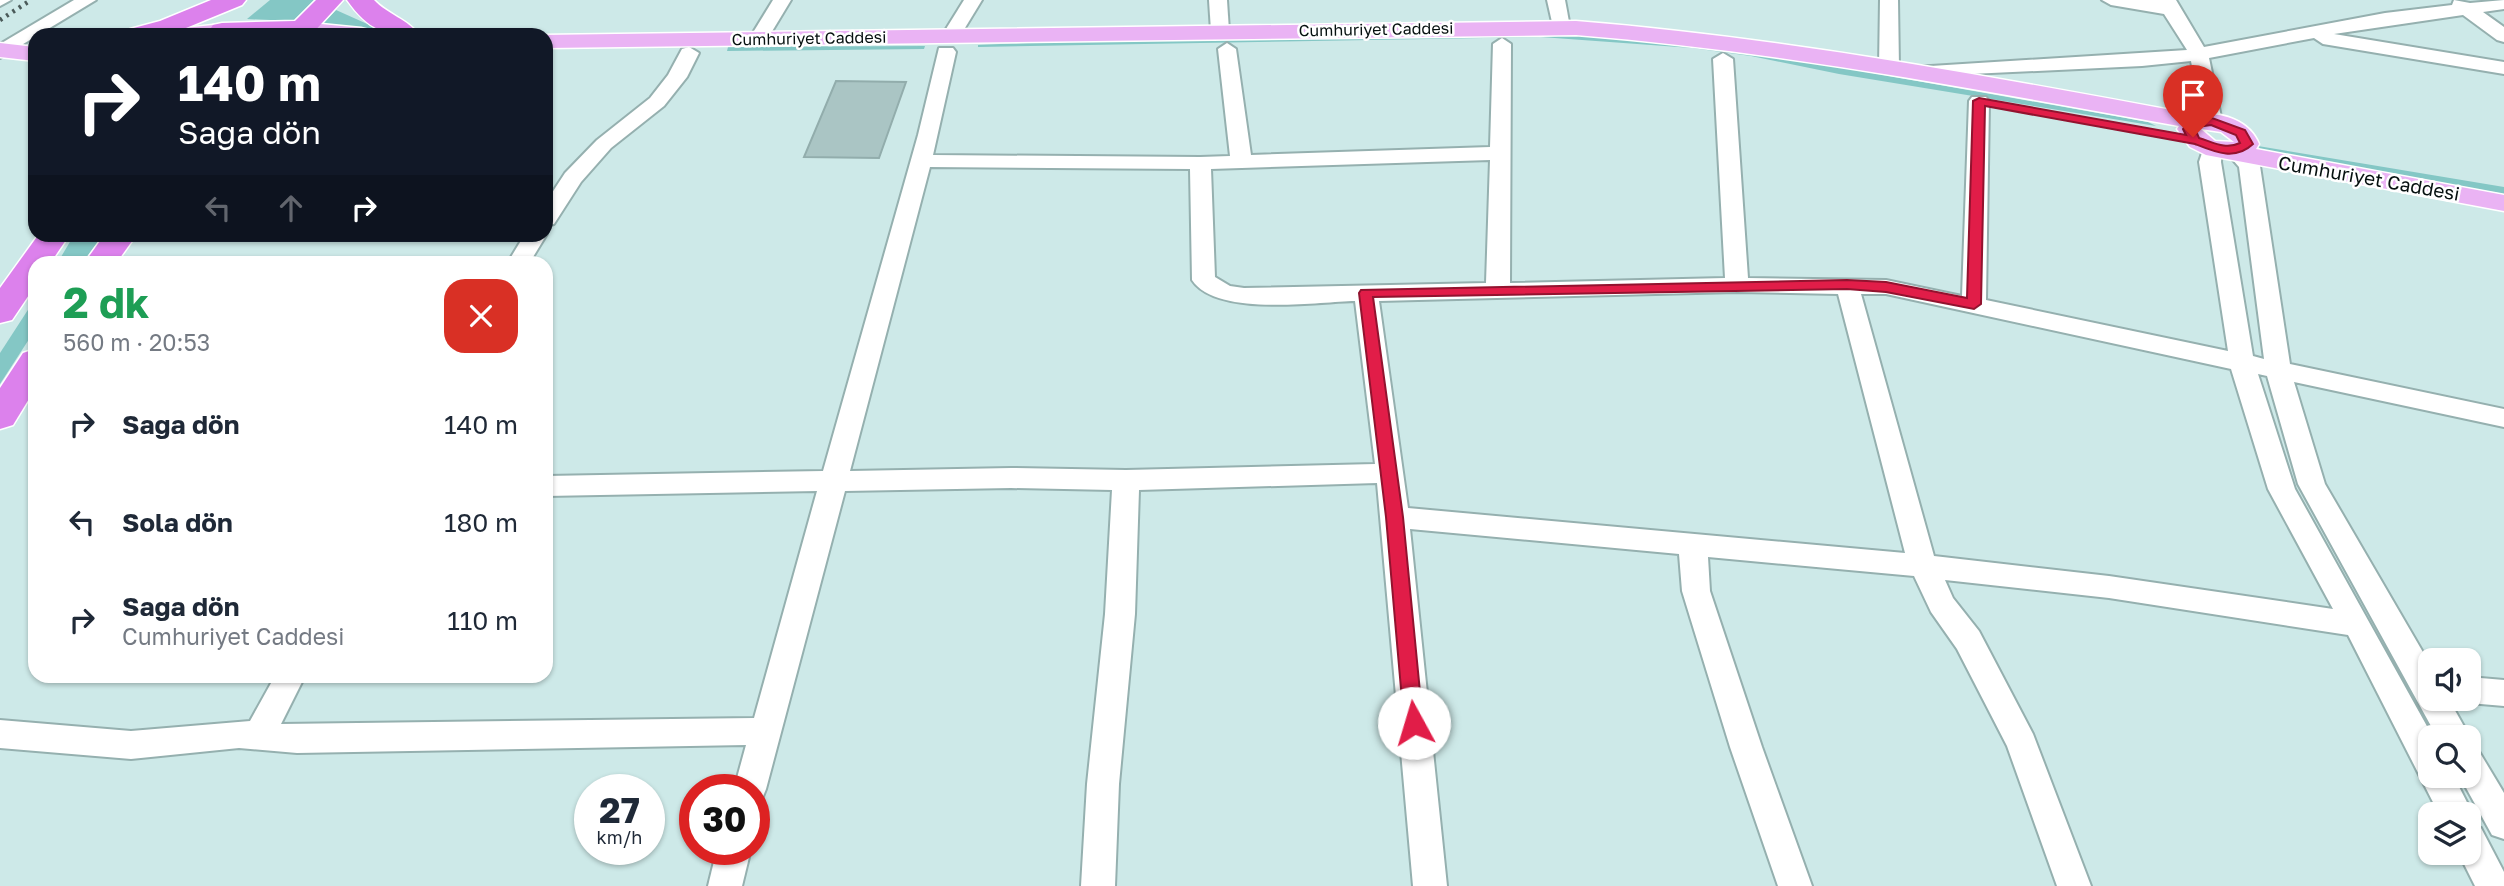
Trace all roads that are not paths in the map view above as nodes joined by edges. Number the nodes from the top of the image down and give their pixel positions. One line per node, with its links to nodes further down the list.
1 (87, 0): 16 (street)
2 (233, 0): 17 (highway)
3 (257, 0): 18 (highway)
4 (330, 0): 19 (highway)
5 (360, 0): 20 (highway)
6 (782, 0): 23 (street)
7 (973, 0): 26 (street)
8 (1218, 0): 24 (street)
9 (1556, 0): 15 (street)
10 (1889, 0): 33 (street)
11 (2111, 0): 12 (street)
12 (2168, 4): 30 (street)
13 (2460, 4): 14 (street); 21 (street); 22 (street)
14 (2504, 4)
15 (1561, 27): 24 (main road, Cumhuriyet Caddesi); 33 (main road, Cumhuriyet Caddesi)
16 (47, 28)
17 (165, 28)
18 (225, 28)
19 (303, 28)
20 (395, 28)
21 (2298, 34): 30 (street); 32 (street)
22 (2504, 36)
23 (758, 39): 25 (main road, Cumhuriyet Caddesi); 26 (main road, Cumhuriyet Caddesi)
24 (1224, 40): 26 (main road, Cumhuriyet Caddesi); 27 (main road, Cumhuriyet Caddesi); 38 (street)
25 (553, 41)
26 (948, 44): 28 (main road, Cumhuriyet Caddesi); 37 (street)
27 (1503, 44): 31 (main road, Cumhuriyet Caddesi); 36 (street)
28 (689, 53): 29 (main road, Cumhuriyet Caddesi); 42 (street)
29 (553, 54)
30 (2199, 54): 33 (street); 35 (street)
31 (1723, 59): 34 (main road, Cumhuriyet Caddesi); 44 (street)
32 (2504, 68)
33 (1898, 69): 35 (main road, Cumhuriyet Caddesi)
34 (1979, 101): 35 (main road, Cumhuriyet Caddesi); 48 (street)
35 (2216, 136): 40 (main road, Cumhuriyet Caddesi); 41 (main road, Cumhuriyet Caddesi); 50 (street); 51 (street)
36 (1500, 153): 38 (street); 46 (street)
37 (921, 161): 39 (street); 57 (street)
38 (1241, 161): 39 (street)
39 (1200, 163): 47 (street)
40 (2504, 180)
41 (2504, 203)
42 (553, 208)
43 (28, 273): 49 (highway)
44 (1737, 285): 45 (street); 46 (street)
45 (1847, 285): 48 (street); 61 (street)
46 (1498, 290): 47 (street)
47 (1366, 293): 55 (street)
48 (1974, 304): 50 (street)
49 (0, 312)
50 (2242, 364): 51 (street); 62 (street)
51 (2278, 370): 54 (street); 63 (street)
52 (28, 372): 53 (highway)
53 (0, 416)
54 (2504, 418)
55 (1389, 473): 56 (street); 59 (street)
56 (1126, 480): 57 (street); 77 (street)
57 (834, 481): 58 (street); 67 (street)
58 (553, 486)
59 (1395, 517): 60 (street); 78 (street)
60 (1693, 545): 61 (street); 79 (street)
61 (1924, 566): 62 (street); 80 (street)
62 (2357, 624): 70 (street)
63 (2418, 671)
64 (286, 683): 69 (street)
65 (2481, 691): 66 (street)
66 (2504, 693)
67 (766, 731): 69 (street); 71 (street)
68 (0, 734): 69 (street)
69 (259, 736)
70 (2418, 739)
71 (754, 774)
72 (2481, 784): 73 (street)
73 (2504, 824)
74 (2481, 862): 81 (street)
75 (730, 865): 76 (street)
76 (725, 886)
77 (1098, 886)
78 (1430, 886)
79 (1795, 886)
80 (2074, 886)
81 (2493, 886)

